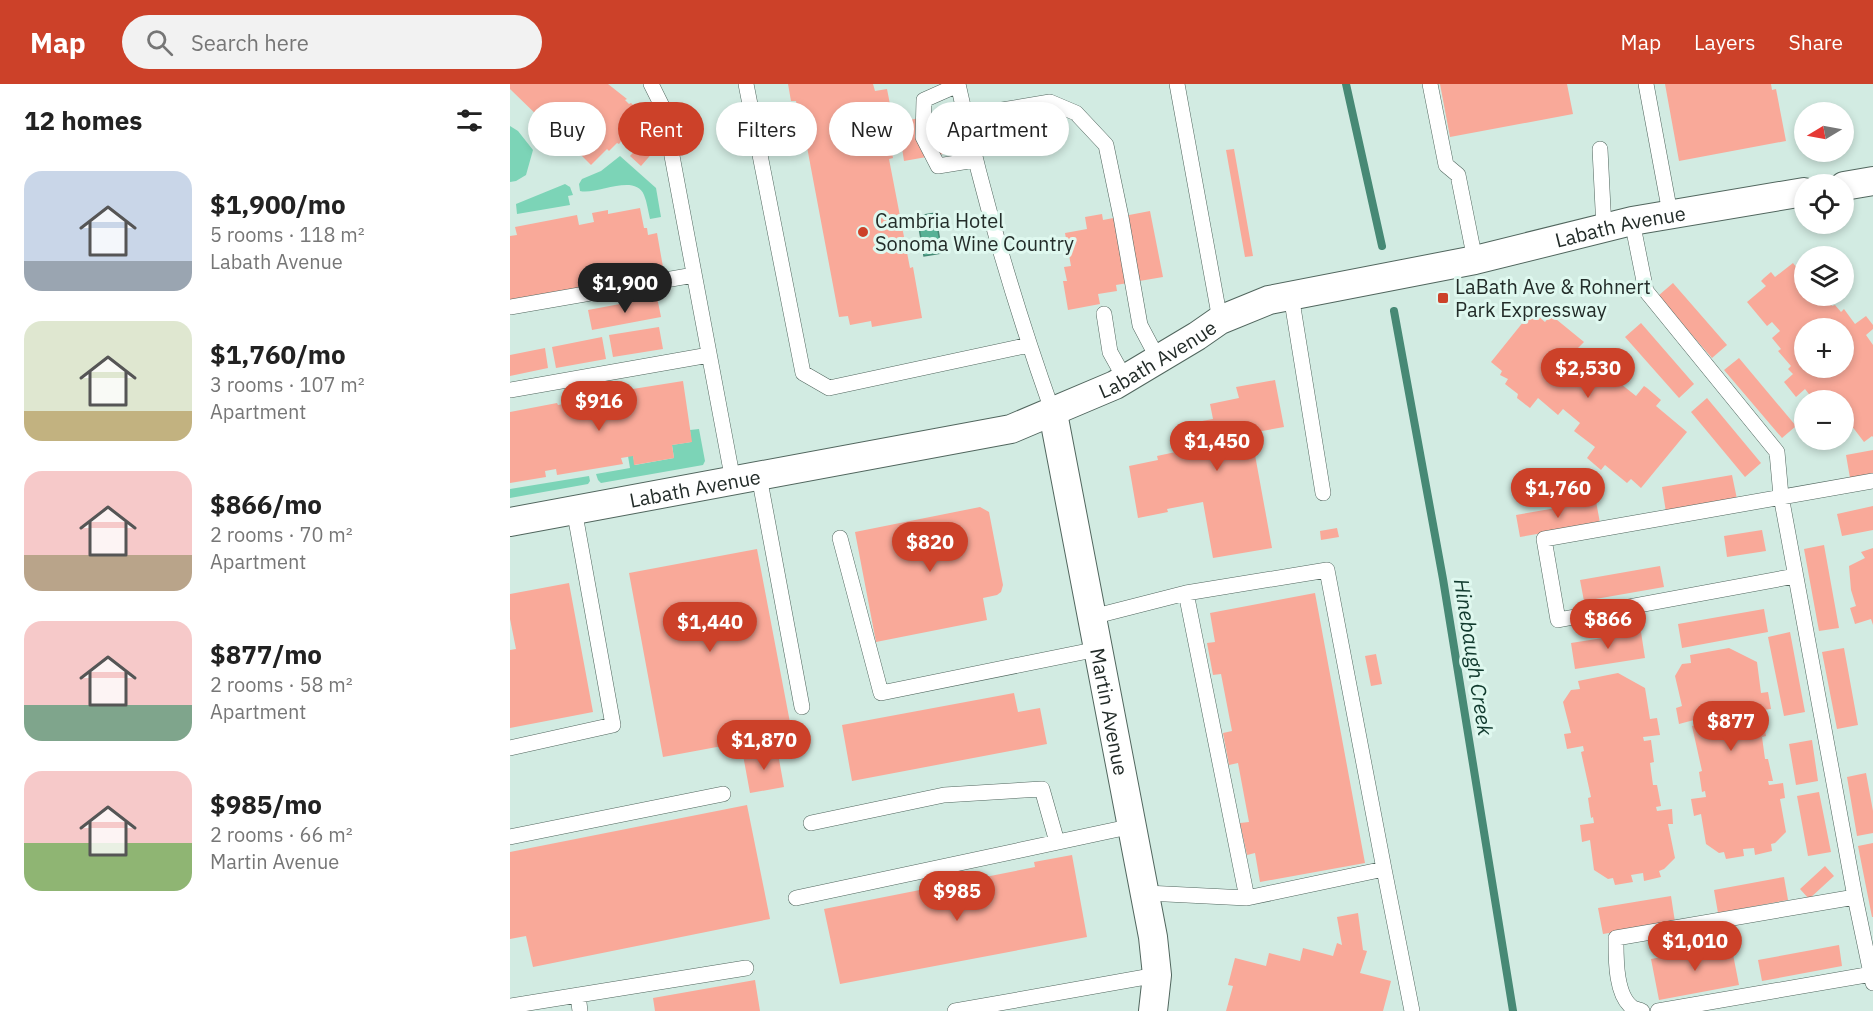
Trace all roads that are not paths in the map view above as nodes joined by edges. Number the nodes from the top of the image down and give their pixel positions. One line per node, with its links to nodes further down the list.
1 (651, 84): 19 (lane)
2 (746, 84): 24 (lane)
3 (1177, 84): 23 (lane)
4 (1430, 84): 18 (lane)
5 (1646, 84): 15 (lane)
6 (958, 85): 7 (lane); 11 (lane)
7 (962, 102)
8 (1069, 110): 26 (lane)
9 (1600, 149): 17 (lane)
10 (974, 156): 11 (lane)
11 (975, 160): 24 (lane)
12 (1873, 181): 13 (street)
13 (1854, 184)
14 (1794, 194): 15 (street, Labath Avenue)
15 (1670, 213): 16 (street, Labath Avenue)
16 (1632, 221): 17 (street, Labath Avenue); 33 (lane)
17 (1604, 229): 18 (street, Labath Avenue)
18 (1475, 260): 20 (street, Labath Avenue)
19 (694, 275): 21 (lane); 25 (lane)
20 (1292, 295): 23 (street, Labath Avenue); 32 (lane)
21 (510, 307)
22 (1104, 314): 27 (lane)
23 (1220, 320): 26 (street, Labath Avenue)
24 (1029, 345): 29 (lane)
25 (709, 355): 28 (lane); 30 (lane)
26 (1158, 359): 27 (street, Labath Avenue)
27 (1125, 379): 29 (street, Labath Avenue)
28 (510, 390)
29 (1053, 413): 30 (street, Labath Avenue); 39 (street, Martin Avenue)
30 (746, 478): 34 (street, Labath Avenue); 41 (lane)
31 (1873, 481): 33 (lane)
32 (1323, 493)
33 (1781, 496): 37 (lane); 37 (lane)
34 (574, 510): 35 (street, Labath Avenue); 42 (lane)
35 (510, 522)
36 (840, 538): 40 (lane)
37 (1796, 576): 50 (lane)
38 (1186, 593): 39 (lane); 48 (lane); 52 (lane)
39 (1092, 617): 40 (street, Martin Avenue)
40 (1098, 649): 45 (street, Martin Avenue)
41 (802, 707)
42 (510, 748)
43 (723, 794): 46 (lane)
44 (810, 823): 47 (lane)
45 (1133, 826): 47 (lane); 49 (street, Martin Avenue)
46 (510, 837)
47 (1058, 842): 51 (lane)
48 (1384, 869): 52 (lane); 61 (lane)
49 (1146, 893): 52 (lane); 54 (street, Martin Avenue)
50 (1855, 897): 55 (lane); 62 (lane)
51 (796, 898)
52 (1248, 898)
53 (746, 968): 56 (lane)
54 (1157, 975): 59 (lane); 60 (street, Martin Avenue)
55 (1872, 978): 63 (lane)
56 (578, 995): 57 (lane); 58 (lane)
57 (510, 1006)
58 (580, 1011)
59 (955, 1011)
60 (1153, 1011)
61 (1412, 1011)
62 (1642, 1011)
63 (1658, 1011)

